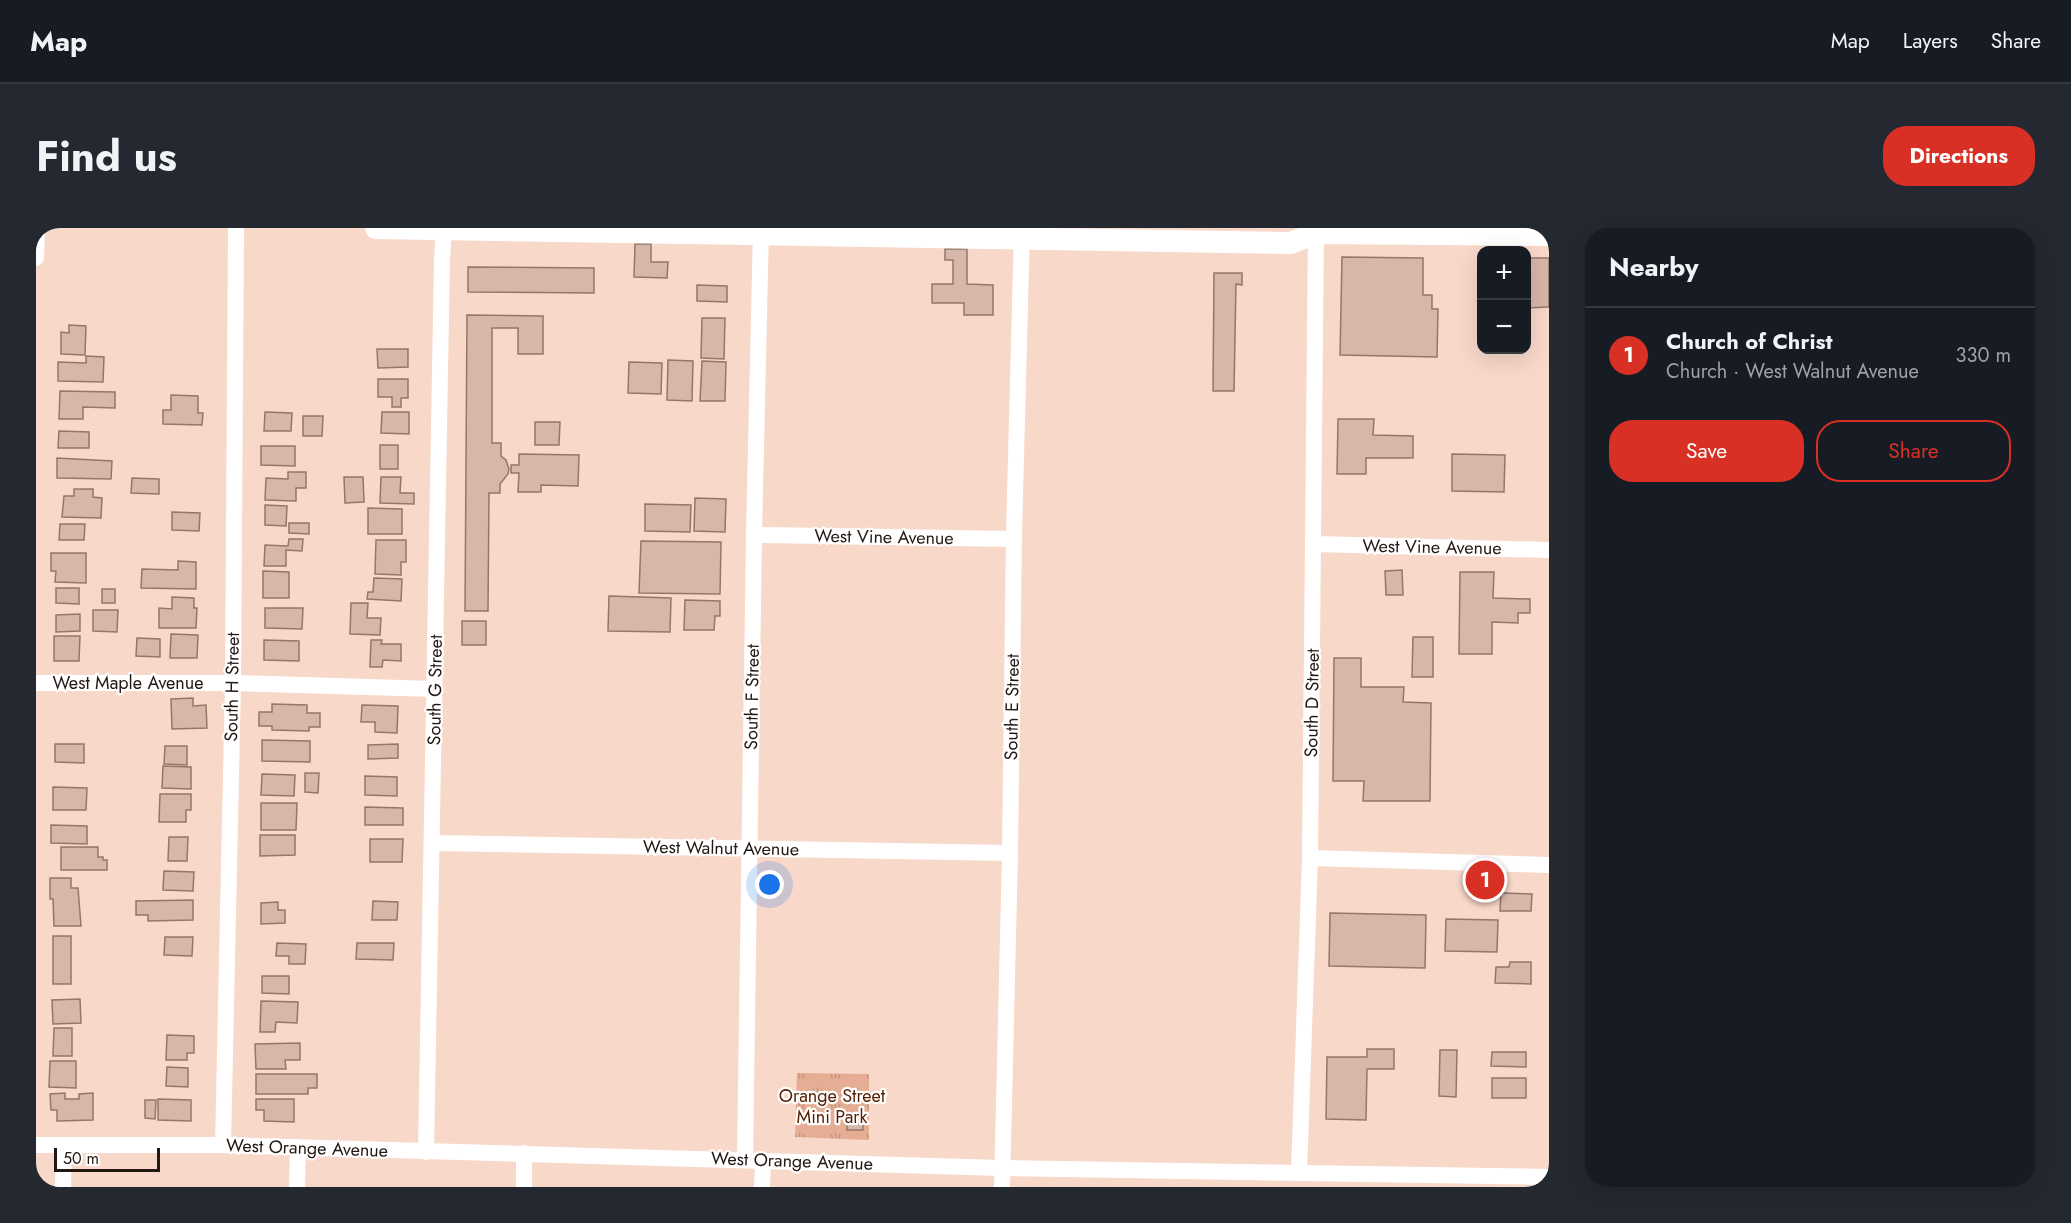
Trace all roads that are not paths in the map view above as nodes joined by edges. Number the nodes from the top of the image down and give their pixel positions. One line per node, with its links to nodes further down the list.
1 (37, 228): 10 (street)
2 (236, 228): 16 (street, South H Street)
3 (376, 228): 4 (main road)
4 (444, 229): 5 (main road); 17 (street, South G Street)
5 (567, 230): 7 (main road)
6 (1313, 230): 8 (main road); 9 (main road); 13 (street, South D Street)
7 (761, 231): 8 (main road); 11 (street, South F Street)
8 (1022, 233): 12 (street, South E Street)
9 (1549, 235)
10 (36, 258)
11 (754, 535): 12 (street, West Vine Avenue); 19 (street, South F Street)
12 (1014, 540): 20 (street, South E Street)
13 (1314, 544): 14 (street, West Vine Avenue); 21 (street, South D Street)
14 (1549, 550)
15 (36, 683): 16 (street, West Maple Avenue)
16 (233, 683): 17 (street, West Maple Avenue); 24 (street, South H Street)
17 (435, 689): 18 (street, South G Street)
18 (433, 843): 19 (street, West Walnut Avenue); 27 (street, South G Street)
19 (750, 849): 20 (street, West Walnut Avenue); 29 (street, South F Street)
20 (1010, 853): 31 (street, South E Street)
21 (1310, 858): 22 (street); 32 (street, South D Street)
22 (1549, 865)
23 (36, 1145): 25 (street, West Orange Avenue)
24 (223, 1145): 25 (street, West Orange Avenue); 26 (street, West Orange Avenue)
25 (64, 1146): 34 (street)
26 (298, 1147): 27 (street, West Orange Avenue); 35 (street)
27 (426, 1152): 28 (street, West Orange Avenue)
28 (524, 1153): 29 (street, West Orange Avenue); 36 (street)
29 (745, 1160): 30 (street, West Orange Avenue)
30 (763, 1160): 31 (street, West Orange Avenue); 37 (street)
31 (1002, 1168): 32 (street, West Orange Avenue); 38 (street, South E Street)
32 (1299, 1173): 33 (street, West Orange Avenue)
33 (1549, 1177)
34 (63, 1187)
35 (297, 1187)
36 (524, 1187)
37 (762, 1187)
38 (1002, 1187)

